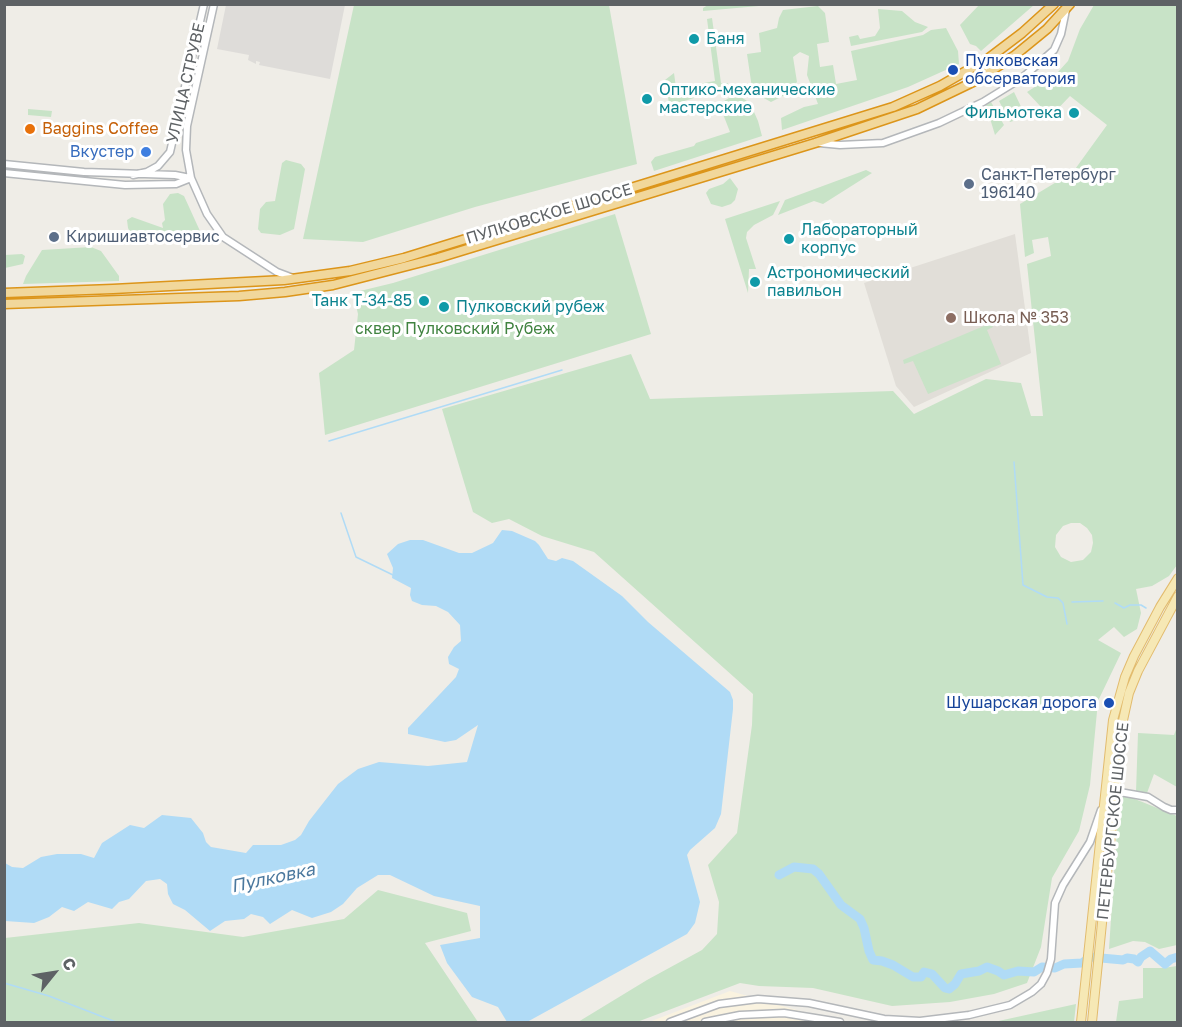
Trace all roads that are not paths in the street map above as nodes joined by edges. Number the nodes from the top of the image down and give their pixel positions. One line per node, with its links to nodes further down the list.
1 (204, 4): 8 (street, УЛИЦА СТРУВЕ)
2 (214, 4): 9 (street, УЛИЦА СТРУВЕ)
3 (1054, 4): 10 (highway, ПУЛКОВСКОЕ ШОССЕ)
4 (1068, 7): 5 (highway, ПУЛКОВСКОЕ ШОССЕ); 5 (street, ПУЛКОВСКОЕ ШОССЕ)
5 (815, 143): 12 (highway, ПУЛКОВСКОЕ ШОССЕ)
6 (4, 164): 8 (street)
7 (4, 173): 9 (street)
8 (133, 175): 9 (street)
9 (191, 178): 10 (street, УЛИЦА СТРУВЕ)
10 (294, 279): 11 (highway, ПУЛКОВСКОЕ ШОССЕ)
11 (4, 293)
12 (4, 304)
13 (1178, 578): 15 (main road, ПЕТЕРБУРГСКОЕ ШОССЕ)
14 (1178, 596): 16 (main road, ПЕТЕРБУРГСКОЕ ШОССЕ)
15 (1108, 758): 16 (main road); 18 (main road, ПЕТЕРБУРГСКОЕ ШОССЕ)
16 (1117, 759): 17 (main road, ПЕТЕРБУРГСКОЕ ШОССЕ)
17 (1114, 791): 19 (street); 24 (main road, ПЕТЕРБУРГСКОЕ ШОССЕ)
18 (1104, 800): 20 (main road, ПЕТЕРБУРГСКОЕ ШОССЕ); 21 (street, ПЕТЕРБУРГСКОЕ ШОССЕ)
19 (1178, 810)
20 (1081, 1018)
21 (670, 1023)
22 (705, 1023): 23 (street)
23 (840, 1023)
24 (1092, 1023)

